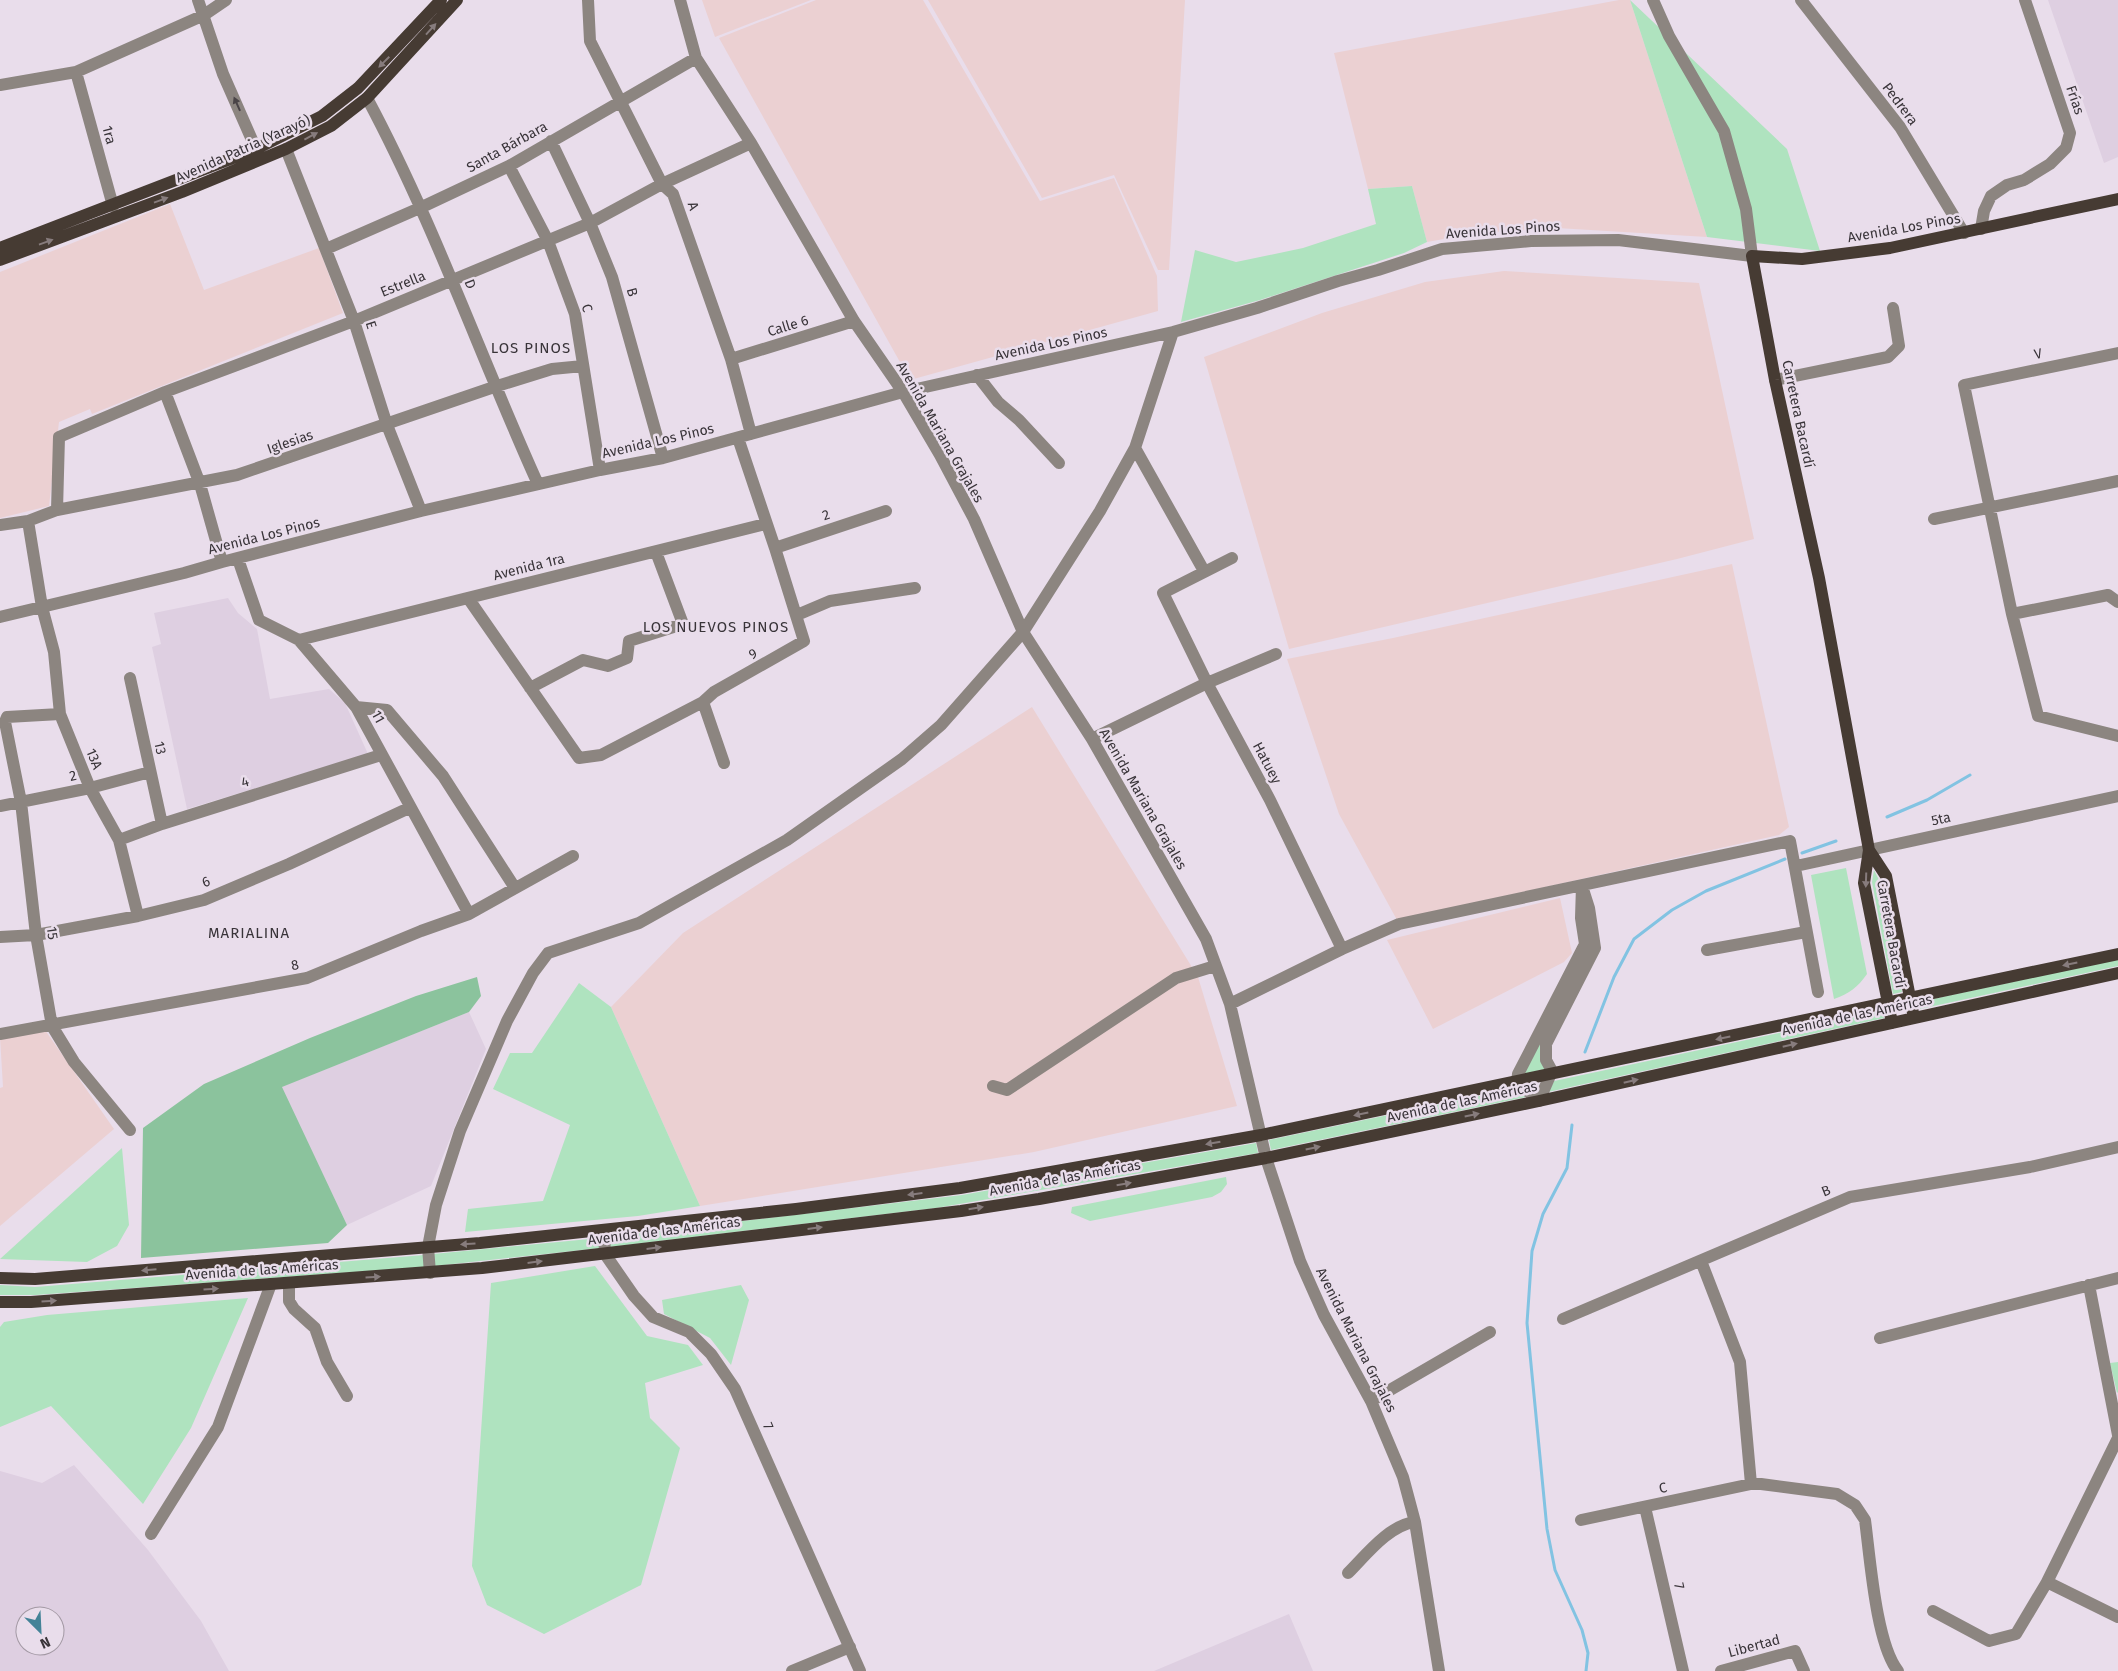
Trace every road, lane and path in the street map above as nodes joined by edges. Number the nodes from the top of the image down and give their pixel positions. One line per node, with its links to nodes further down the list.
1 (198, 0): 10 (street)
2 (226, 0): 10 (street)
3 (441, 0): 18 (main road, Avenida Patria (Yarayó), one-way to 18)
4 (457, 0): 14 (main road, Avenida Patria (Yarayó), one-way to 4)
5 (588, 0): 15 (street, A)
6 (680, 0): 11 (street, Avenida Mariana Grajales)
7 (1654, 0): 32 (street, Carretera Bacardí)
8 (1801, 0): 28 (street, Pedrera)
9 (2025, 0): 27 (street, Frías)
10 (204, 15): 12 (street); 18 (street, one-way to 10)
11 (696, 58): 15 (street, Santa Bárbara); 17 (street, Avenida Mariana Grajales)
12 (76, 72): 13 (street); 24 (street, 1ra)
13 (0, 84)
14 (367, 98): 19 (main road, Avenida Patria (Yarayó), one-way to 14); 25 (street, D)
15 (621, 101): 16 (street, Santa Bárbara); 21 (street, A)
16 (551, 141): 20 (street, Santa Bárbara); 26 (street, B)
17 (751, 143): 21 (street, Estrella); 37 (street, Avenida Mariana Grajales)
18 (256, 149): 22 (main road, Avenida Patria (Yarayó))
19 (286, 149): 22 (main road, Avenida Patria (Yarayó)); 31 (street, E)
20 (509, 166): 25 (street, Santa Bárbara); 29 (street, C)
21 (662, 184): 26 (street, Estrella); 40 (street, A)
22 (180, 186): 24 (main road, Avenida Patria (Yarayó)); 33 (main road, Avenida Patria (Yarayó), one-way to 22)
23 (2118, 199): 27 (main road, Avenida Los Pinos)
24 (113, 206): 30 (main road, Avenida Patria (Yarayó))
25 (422, 207): 31 (street, Santa Bárbara); 34 (street, D)
26 (590, 223): 29 (street, Estrella); 51 (street, B)
27 (1981, 229): 28 (main road, Avenida Los Pinos)
28 (1964, 233): 32 (main road, Avenida Los Pinos)
29 (548, 241): 34 (street, Estrella); 41 (street, C)
30 (0, 248)
31 (326, 249): 36 (street, E)
32 (1752, 256): 38 (street, Avenida Los Pinos); 43 (main road, Carretera Bacardí)
33 (0, 260)
34 (453, 280): 36 (street, Estrella); 44 (street, D)
35 (1893, 308): 43 (street)
36 (354, 321): 45 (street, Estrella); 47 (street, E)
37 (854, 321): 40 (street, Calle 6); 46 (street, Avenida Mariana Grajales)
38 (1173, 332): 42 (street, Avenida Los Pinos); 50 (street)
39 (2118, 353): 57 (street, V)
40 (731, 359): 48 (street, A)
41 (583, 366): 44 (street, Iglesias); 53 (street, C)
42 (977, 376): 46 (street, Avenida Los Pinos); 52 (street)
43 (1774, 380): 99 (main road, Carretera Bacardí)
44 (494, 386): 47 (street, Iglesias); 56 (street, D)
45 (165, 392): 55 (street); 58 (street, Estrella)
46 (903, 392): 48 (street, Avenida Los Pinos); 78 (street, Avenida Mariana Grajales)
47 (387, 425): 55 (street, Iglesias); 59 (street, E)
48 (752, 434): 49 (street, Avenida Los Pinos)
49 (738, 438): 51 (street, Avenida Los Pinos); 63 (street, 9)
50 (1136, 448): 70 (street); 78 (street)
51 (663, 458): 53 (street, Avenida Los Pinos)
52 (1059, 463)
53 (600, 470): 56 (street, Avenida Los Pinos)
54 (2118, 480): 57 (street)
55 (200, 484): 58 (street, Iglesias); 69 (street)
56 (538, 484): 59 (street, Avenida Los Pinos)
57 (1990, 508): 61 (street); 75 (street)
58 (57, 510): 62 (street, Iglesias)
59 (420, 511): 68 (street, Avenida Los Pinos)
60 (886, 511): 65 (street, 2)
61 (1934, 519)
62 (28, 521): 64 (street, Iglesias); 74 (street)
63 (766, 524): 65 (street, 9); 66 (street, Avenida 1ra)
64 (0, 525)
65 (775, 548): 76 (street, 9)
66 (656, 552): 72 (street, Avenida 1ra); 83 (street)
67 (1232, 558): 70 (street)
68 (238, 559): 69 (street, Avenida Los Pinos); 79 (street, 11)
69 (222, 562): 74 (street, Avenida Los Pinos)
70 (1204, 571): 82 (street, Hatuey)
71 (915, 588): 76 (street)
72 (468, 598): 79 (street, Avenida 1ra); 83 (street)
73 (2118, 602): 75 (street)
74 (42, 606): 77 (street, Avenida Los Pinos); 86 (street, 13A)
75 (2012, 614): 87 (street)
76 (797, 615): 84 (street, 9)
77 (0, 617)
78 (1023, 632): 88 (street, Avenida Mariana Grajales); 131 (street)
79 (299, 640): 85 (street, 11)
80 (1276, 654): 82 (street)
81 (130, 678): 91 (street, 13)
82 (1207, 683): 88 (street); 109 (street, Hatuey)
83 (530, 688): 84 (street, 9)
84 (702, 702): 90 (street)
85 (356, 707): 89 (street, 11); 103 (street)
86 (60, 714): 92 (street, 13A); 94 (street, 15)
87 (2118, 736)
88 (1092, 739): 112 (street, Avenida Mariana Grajales)
89 (381, 754): 96 (street, 11); 97 (street, 4)
90 (724, 763)
91 (150, 772): 92 (street, 2); 97 (street, 13)
92 (90, 788): 94 (street, 2); 98 (street, 13A)
93 (2118, 796): 99 (street, 5ta)
94 (21, 802): 95 (street, 2); 107 (street, 15)
95 (0, 806)
96 (409, 808): 104 (street, 11); 105 (street, 6)
97 (162, 824): 98 (street, 4)
98 (119, 840): 105 (street, 13A)
99 (1869, 850): 101 (street, 5ta); 115 (main road, Carretera Bacardí); 116 (main road, Carretera Bacardí, one-way to 116)
100 (573, 856): 103 (street, 8)
101 (1796, 866): 102 (street); 106 (street)
102 (1582, 886): 109 (street); 122 (street); 123 (street)
103 (515, 888): 104 (street, 8)
104 (469, 914): 120 (street, 8)
105 (138, 916): 107 (street, 6)
106 (1806, 932): 110 (street); 114 (street)
107 (36, 935): 108 (street, 6); 120 (street, 15)
108 (0, 937)
109 (1342, 949): 117 (street)
110 (1707, 950)
111 (2118, 954): 115 (main road, Avenida de las Américas, one-way to 115)
112 (1215, 966): 117 (street, Avenida Mariana Grajales); 124 (street)
113 (2118, 973): 118 (main road, Avenida de las Américas)
114 (1818, 992)
115 (1910, 997): 116 (main road, Avenida de las Américas); 118 (main road, Carretera Bacardí)
116 (1888, 1003): 119 (main road, Carretera Bacardí); 122 (main road, Avenida de las Américas, one-way to 122)
117 (1230, 1004): 127 (street, Avenida Mariana Grajales)
118 (1914, 1018): 119 (main road, Avenida de las Américas)
119 (1892, 1023): 125 (main road, Avenida de las Américas, one-way to 119)
120 (52, 1026): 121 (street, 8); 126 (street, 15)
121 (0, 1034)
122 (1552, 1074): 123 (main road, Avenida de las Américas); 125 (street)
123 (1517, 1082): 125 (street); 127 (main road, Avenida de las Américas, one-way to 127)
124 (993, 1086)
125 (1539, 1101): 129 (main road, Avenida de las Américas, one-way to 125)
126 (130, 1130)
127 (1261, 1135): 129 (street, Avenida Mariana Grajales); 130 (main road, Avenida de las Américas, one-way to 130)
128 (2118, 1148): 133 (street, B)
129 (1266, 1158): 132 (main road, Avenida de las Américas, one-way to 129); 145 (street, Avenida Mariana Grajales)
130 (604, 1231): 131 (main road, Avenida de las Américas, one-way to 131); 132 (street, 7)
131 (428, 1247): 134 (street); 135 (main road, Avenida de las Américas, one-way to 135)
132 (606, 1254): 134 (main road, Avenida de las Américas, one-way to 132); 156 (street, 7)
133 (1701, 1262): 141 (street, B); 147 (street)
134 (430, 1273): 137 (main road, Avenida de las Américas, one-way to 134)
135 (0, 1278)
136 (2118, 1278): 139 (street)
137 (289, 1283): 138 (main road, Avenida de las Américas); 144 (street)
138 (271, 1284): 140 (main road, Avenida de las Américas, one-way to 138); 151 (street)
139 (2088, 1285): 143 (street); 146 (street)
140 (4, 1304)
141 (1562, 1319)
142 (1490, 1332): 145 (street)
143 (1880, 1338)
144 (347, 1396)
145 (1371, 1401): 150 (street, Avenida Mariana Grajales)
146 (2118, 1437): 153 (street)
147 (1751, 1484): 148 (street, C); 163 (street, C)
148 (1645, 1507): 149 (street, C); 160 (street, 7)
149 (1581, 1520)
150 (1416, 1522): 152 (street); 159 (street, Avenida Mariana Grajales)
151 (151, 1534)
152 (1348, 1574)
153 (2047, 1582): 154 (street); 155 (street)
154 (1932, 1611)
155 (2118, 1617)
156 (850, 1648): 157 (street); 158 (street, 7)
157 (792, 1671)
158 (860, 1671)
159 (1440, 1671)
160 (1683, 1671)
161 (1721, 1671): 162 (street, Libertad)
162 (1804, 1671)
163 (1898, 1671)

